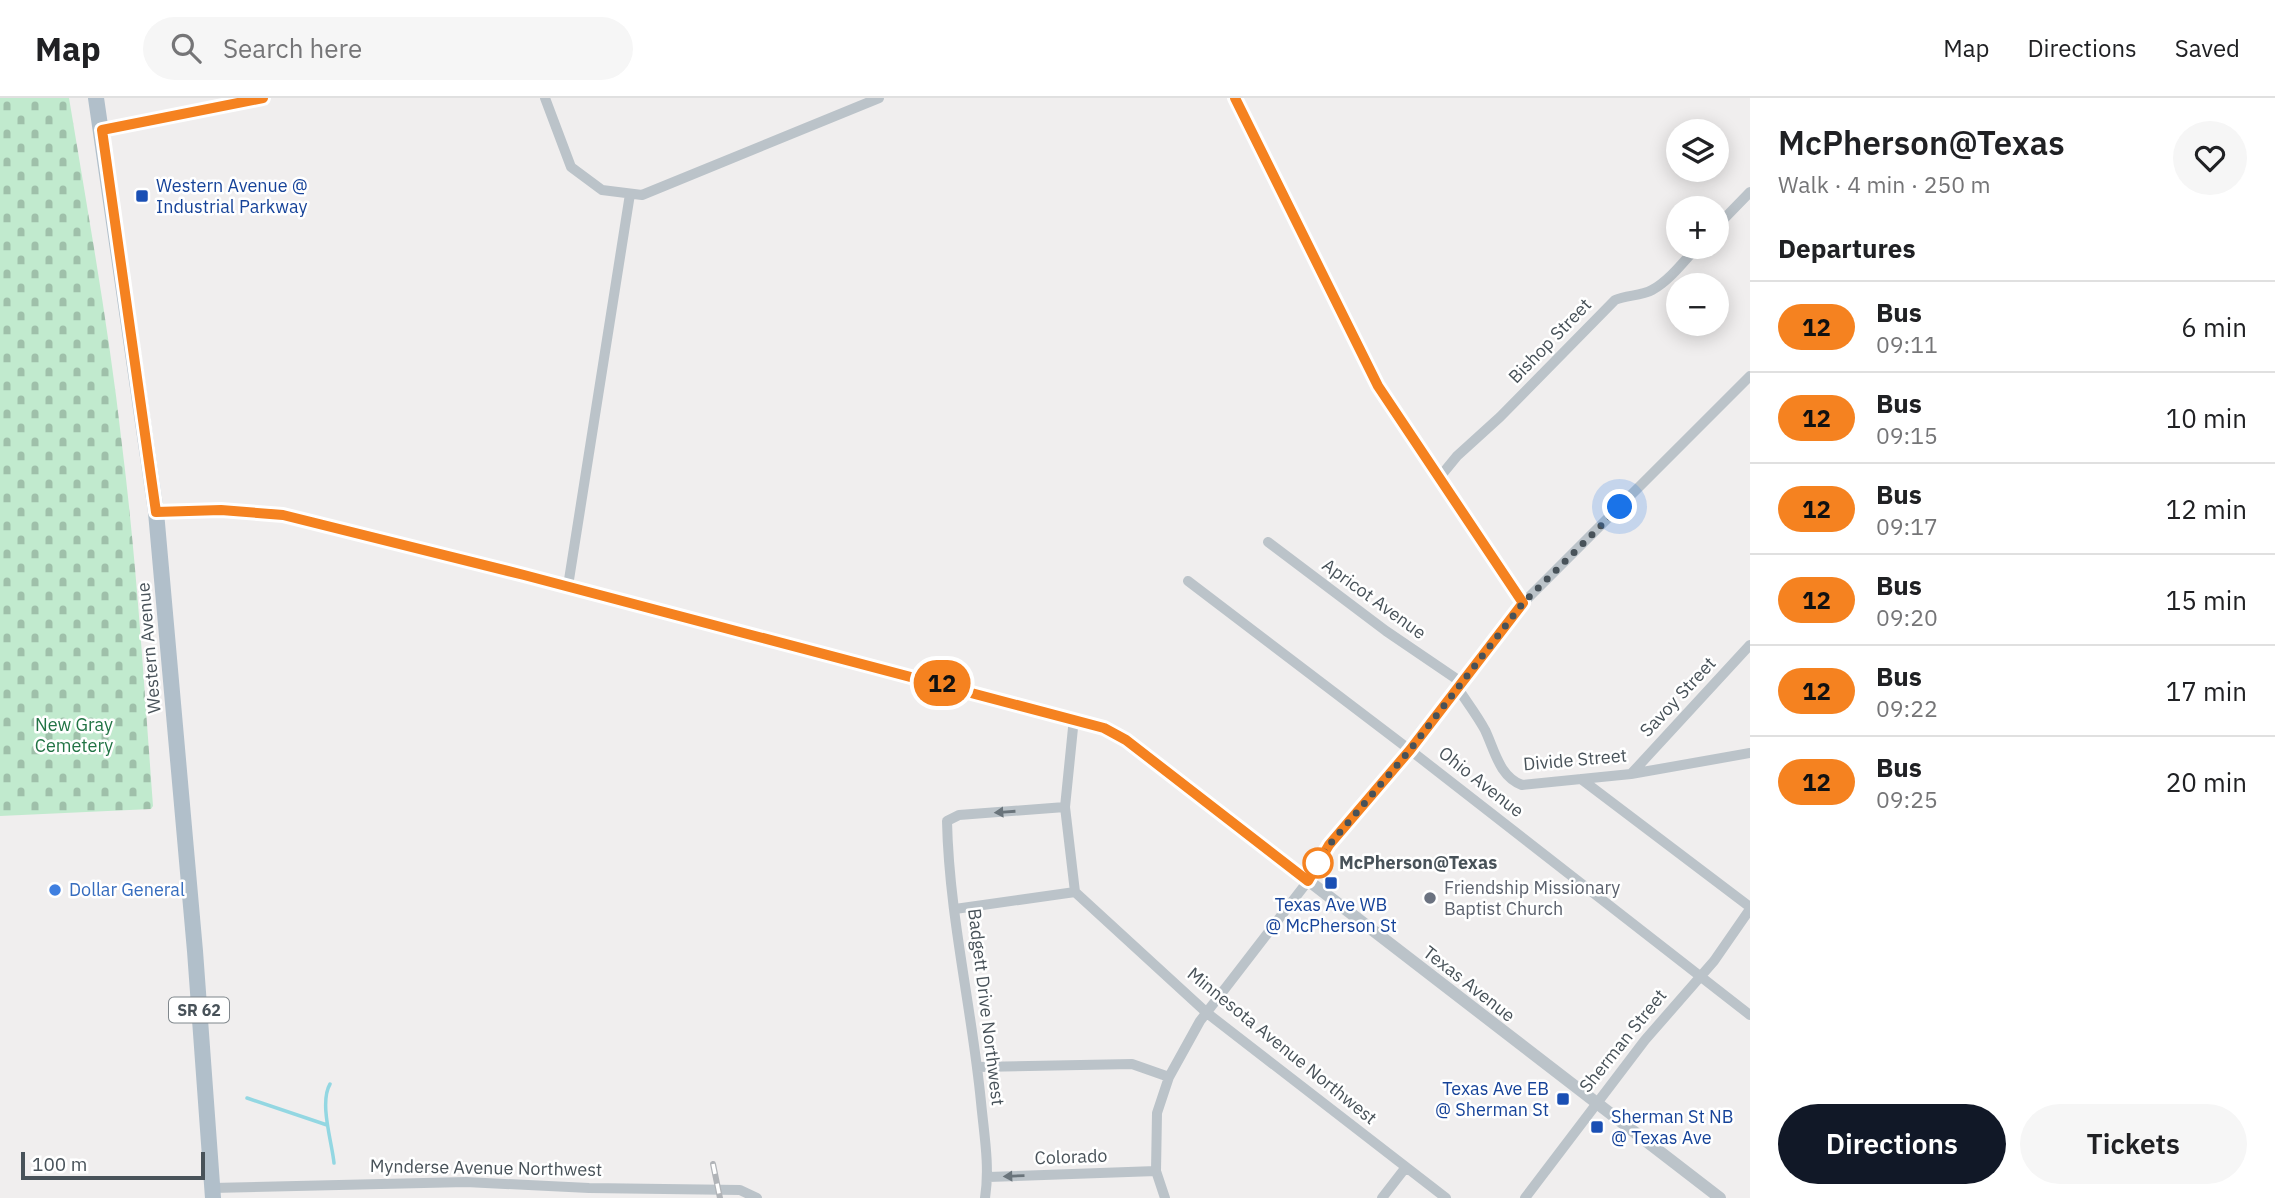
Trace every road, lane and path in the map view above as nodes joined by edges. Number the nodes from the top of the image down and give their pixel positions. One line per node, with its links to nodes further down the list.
1 (96, 98): 6 (main road, Western Avenue / SR 62)
2 (263, 98): 6 (street)
3 (545, 98): 8 (street)
4 (878, 98): 8 (street)
5 (1235, 98): 12 (street)
6 (102, 130): 13 (main road, Western Avenue / SR 62)
7 (1750, 192): 9 (street)
8 (630, 194): 16 (street)
9 (1729, 214)
10 (1686, 259): 12 (street, Bishop Street)
11 (1750, 376): 17 (street)
12 (1439, 478): 17 (street)
13 (156, 512): 16 (street, Texas Avenue); 39 (main road, Western Avenue / SR 62)
14 (1268, 542): 19 (street, Apricot Avenue)
15 (1188, 581): 21 (street, Ohio Avenue)
16 (568, 586): 20 (street, Texas Avenue)
17 (1523, 603): 19 (street)
18 (1750, 645): 23 (street, Savoy Street)
19 (1459, 684): 21 (street); 24 (street, Divide Street)
20 (1074, 718): 25 (street); 26 (street, Texas Avenue)
21 (1410, 750): 26 (street); 30 (street, Ohio Avenue)
22 (1750, 753): 23 (street, Divide Street)
23 (1631, 774): 24 (street, Divide Street)
24 (1581, 779): 28 (street)
25 (1065, 807): 27 (street); 29 (street, Badgett Drive Northwest, one-way to 29)
26 (1308, 881): 31 (street); 35 (street, Texas Avenue)
27 (1075, 892): 29 (street); 31 (street, Minnesota Avenue Northwest)
28 (1750, 908): 30 (street, Sherman Street)
29 (955, 909): 33 (street, Badgett Drive Northwest)
30 (1702, 975): 32 (street, Ohio Avenue); 35 (street, Sherman Street)
31 (1207, 1013): 34 (street); 36 (street, Minnesota Avenue Northwest)
32 (1750, 1015)
33 (977, 1067): 34 (street); 38 (street, Badgett Drive Northwest)
34 (1169, 1077): 37 (street)
35 (1596, 1102): 45 (street, Sherman Street); 46 (street, Texas Avenue)
36 (1406, 1167): 43 (street); 44 (street, Minnesota Avenue Northwest)
37 (1156, 1171): 38 (street, Colorado, one-way to 38); 42 (street)
38 (988, 1177): 41 (street, Badgett Drive Northwest)
39 (212, 1193): 40 (street, Mynderse Avenue Northwest)
40 (757, 1198)
41 (985, 1198)
42 (1164, 1198)
43 (1382, 1198)
44 (1446, 1198)
45 (1525, 1198)
46 (1720, 1198)

